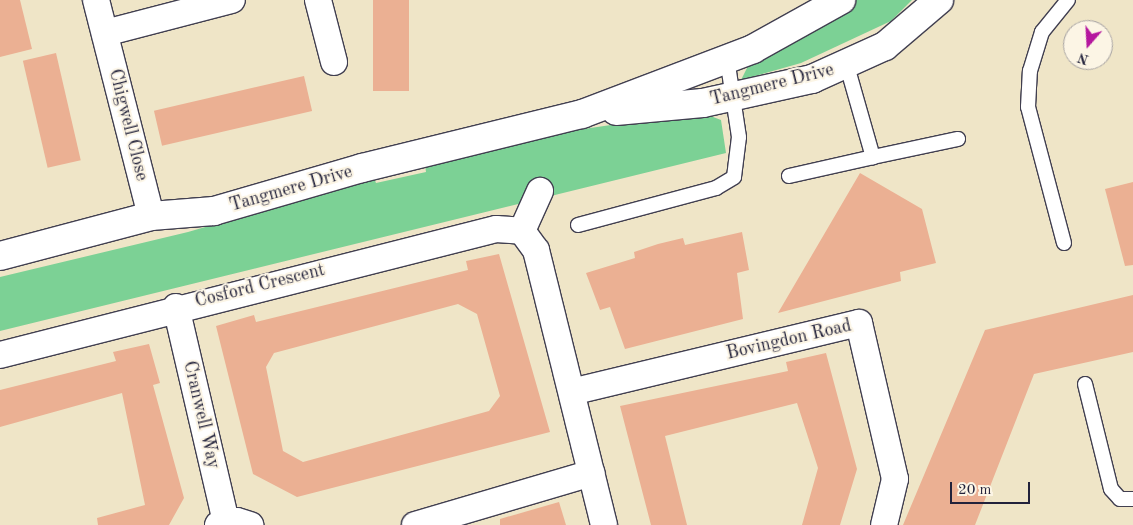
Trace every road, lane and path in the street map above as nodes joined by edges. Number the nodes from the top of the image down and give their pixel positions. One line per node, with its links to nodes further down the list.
1 (96, 0): 7 (street, Chigwell Close)
2 (232, 0): 7 (street)
3 (318, 0): 9 (street)
4 (841, 0): 8 (street, Tangmere Drive)
5 (940, 0): 10 (street, Tangmere Drive)
6 (1068, 0): 20 (lane)
7 (105, 34): 17 (street, Chigwell Close)
8 (727, 59): 11 (lane); 12 (street, Tangmere Drive)
9 (334, 62)
10 (847, 66): 11 (street, Tangmere Drive); 14 (lane)
11 (733, 96): 12 (street, Tangmere Drive); 18 (lane)
12 (582, 114): 17 (street, Tangmere Drive)
13 (958, 139): 14 (lane)
14 (873, 157): 15 (lane)
15 (789, 176)
16 (540, 191): 19 (street)
17 (151, 216): 21 (street, Tangmere Drive)
18 (578, 225)
19 (522, 231): 22 (street, Cosford Crescent); 25 (street)
20 (1064, 243)
21 (0, 256)
22 (176, 307): 23 (street, Cosford Crescent); 28 (street, Cranwell Way)
23 (0, 355)
24 (1085, 384): 27 (lane)
25 (575, 391): 26 (street); 31 (street, Bovingdon Road)
26 (592, 474): 29 (street); 30 (street)
27 (1133, 499)
28 (231, 524)
29 (415, 525)
30 (604, 525)
31 (884, 525)

